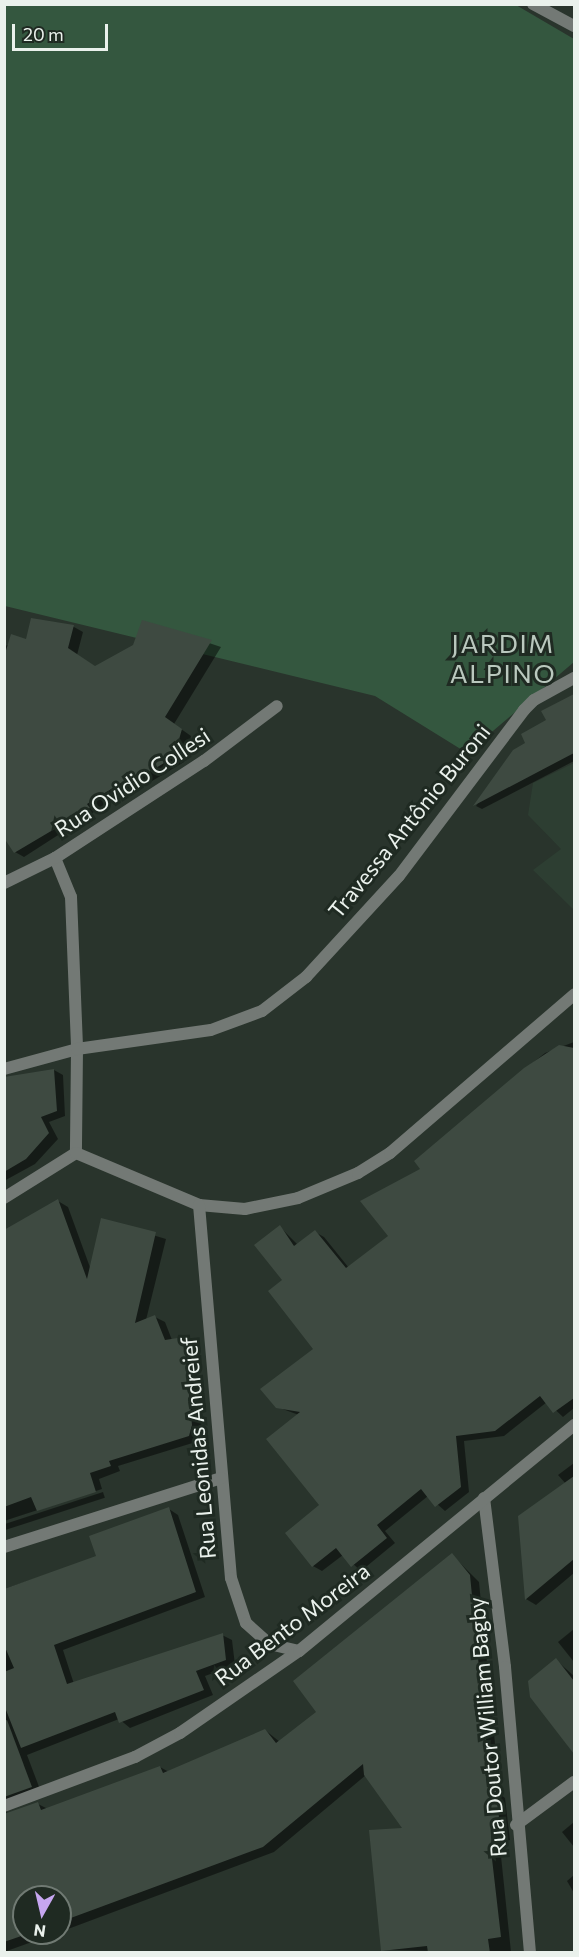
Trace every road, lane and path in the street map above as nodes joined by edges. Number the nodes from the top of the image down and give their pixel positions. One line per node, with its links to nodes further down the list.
1 (533, 4): 2 (street)
2 (574, 26)
3 (574, 678): 8 (street, Travessa Antônio Buroni)
4 (278, 706): 5 (street, Rua Ovidio Collesi)
5 (55, 858): 6 (street, Rua Ovidio Collesi); 8 (street)
6 (4, 883)
7 (574, 994): 12 (street)
8 (77, 1049): 9 (street, Travessa Antônio Buroni); 10 (street)
9 (4, 1069)
10 (76, 1153): 11 (street); 12 (street)
11 (4, 1198)
12 (199, 1205): 14 (street, Rua Leonidas Andreief)
13 (574, 1425): 15 (street, Rua Bento Moreira)
14 (221, 1479): 16 (street); 17 (street, Rua Leonidas Andreief)
15 (484, 1498): 17 (street, Rua Bento Moreira); 20 (street, Rua Doutor William Bagby)
16 (4, 1547)
17 (298, 1651): 19 (street, Rua Bento Moreira)
18 (574, 1782): 20 (street)
19 (4, 1806)
20 (516, 1825): 21 (street, Rua Doutor William Bagby)
21 (530, 1953)

